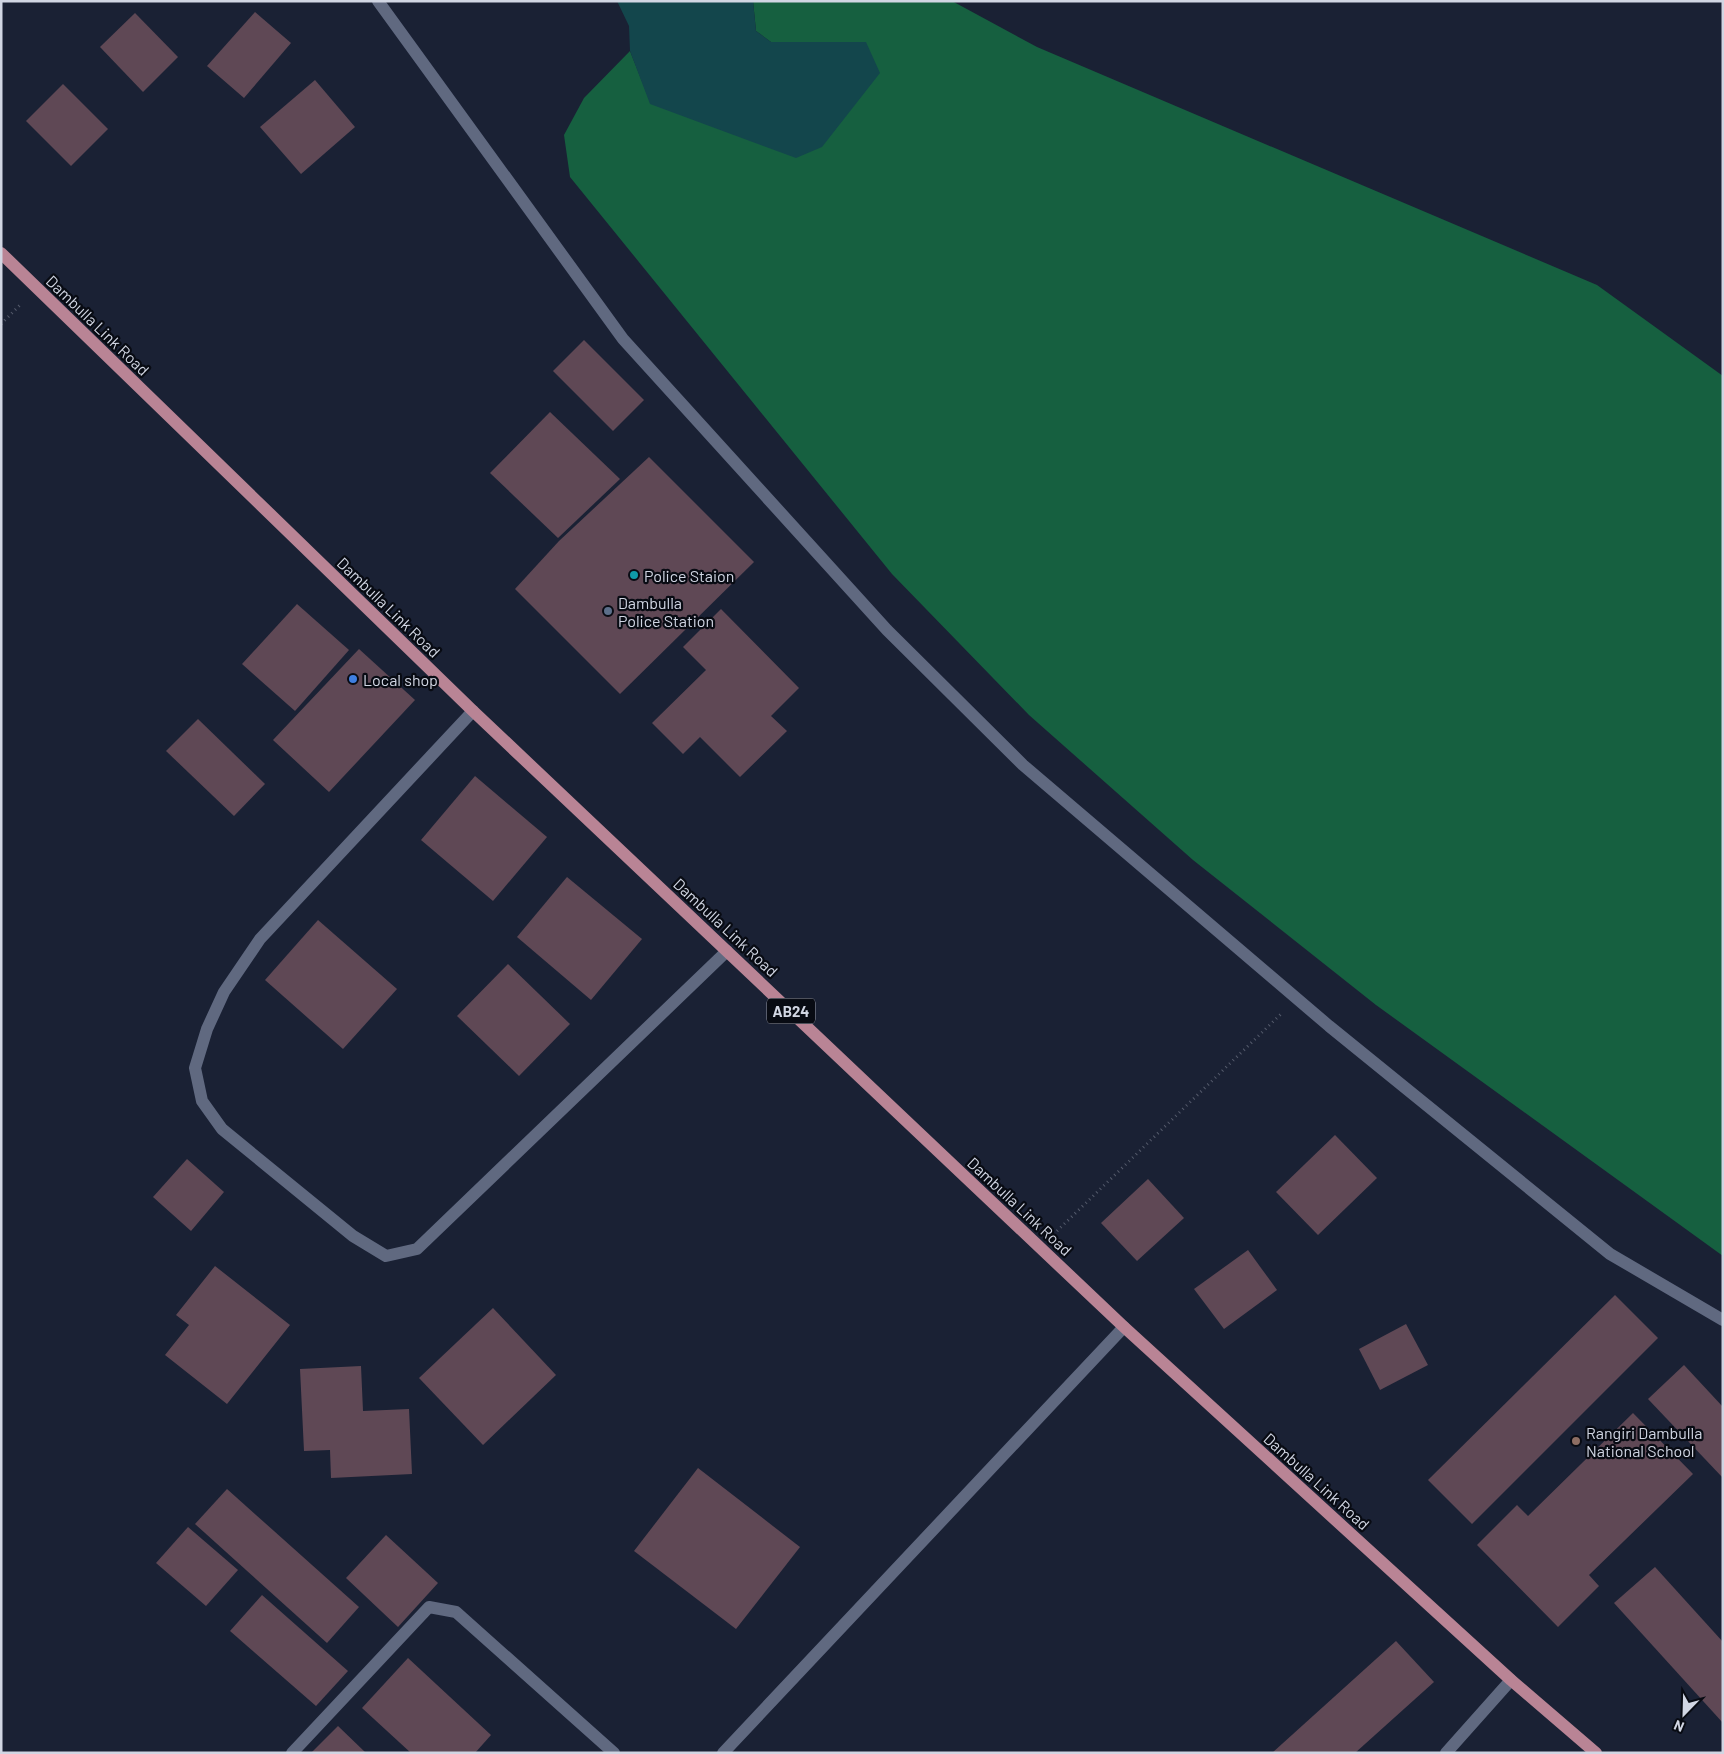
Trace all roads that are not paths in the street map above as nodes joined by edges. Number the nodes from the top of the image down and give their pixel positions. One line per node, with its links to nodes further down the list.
1 (378, 1): 5 (street)
2 (1, 253): 3 (main road, Dambulla Link Road / AB24)
3 (473, 711): 4 (main road, Dambulla Link Road / AB24); 4 (street)
4 (727, 951): 6 (main road, Dambulla Link Road / AB24)
5 (1723, 1320)
6 (1124, 1327): 7 (main road, Dambulla Link Road / AB24); 10 (street)
7 (1511, 1680): 11 (street); 12 (main road, Dambulla Link Road / AB24)
8 (292, 1753): 9 (street)
9 (614, 1753)
10 (723, 1753)
11 (1446, 1753)
12 (1596, 1753)

